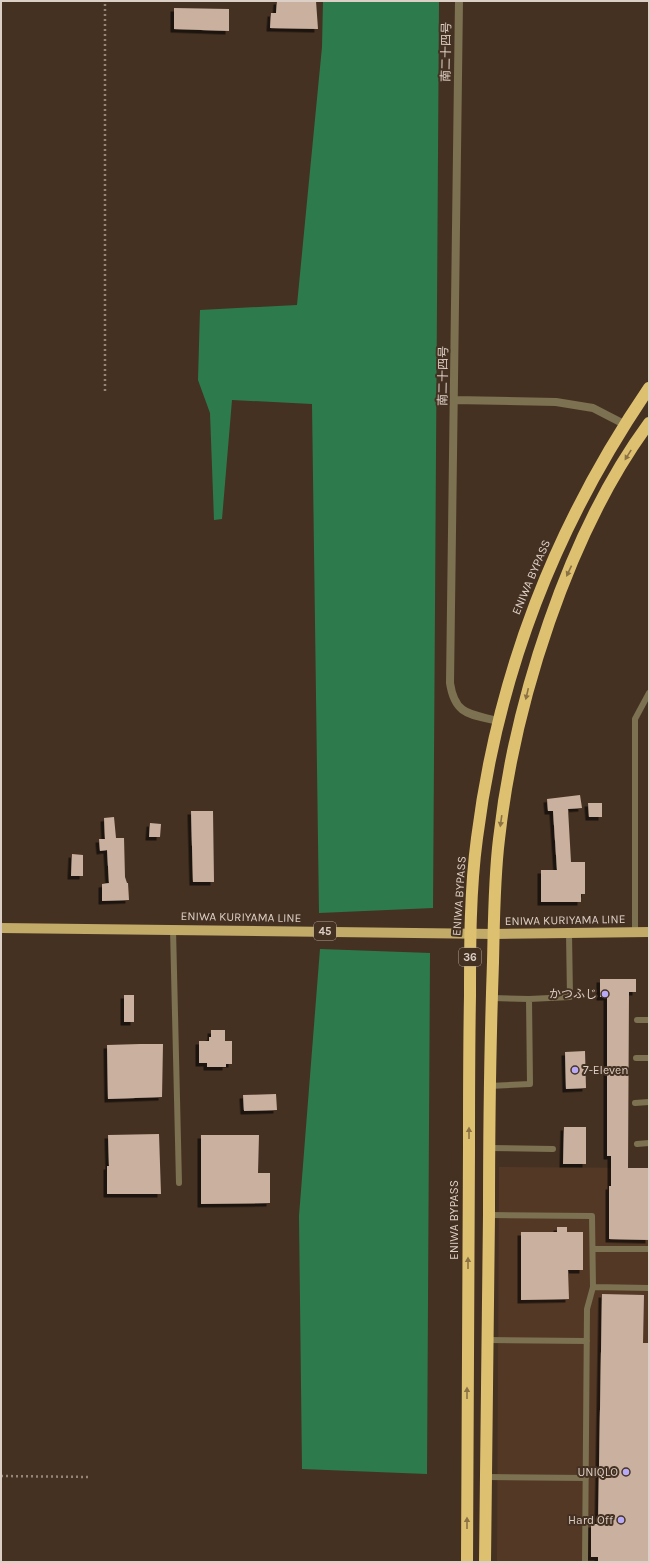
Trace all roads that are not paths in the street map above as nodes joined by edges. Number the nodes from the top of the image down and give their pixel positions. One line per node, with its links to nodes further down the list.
1 (459, 1): 3 (street, 南二十四号)
2 (649, 388): 5 (highway, ENIWA BYPASS / 36)
3 (454, 400): 5 (street); 7 (street, 南二十四号)
4 (649, 423): 14 (highway, 36, one-way to 14)
5 (624, 424): 7 (highway, ENIWA BYPASS / 36)
6 (649, 693): 10 (lane)
7 (498, 721): 12 (highway, ENIWA BYPASS / 36)
8 (1, 928): 9 (main road, ENIWA KURIYAMA LINE / 45)
9 (173, 930): 12 (main road, ENIWA KURIYAMA LINE / 45); 28 (lane)
10 (635, 932): 11 (main road, ENIWA KURIYAMA LINE / 45); 13 (main road, ENIWA KURIYAMA LINE / 45)
11 (649, 932)
12 (470, 933): 14 (main road, ENIWA KURIYAMA LINE / 45); 38 (highway, ENIWA BYPASS / 36, one-way to 12)
13 (570, 933): 14 (main road, ENIWA KURIYAMA LINE / 45); 16 (lane)
14 (494, 934): 15 (highway, 36)
15 (492, 998): 16 (lane); 21 (highway, 36)
16 (529, 999): 21 (lane)
17 (637, 1020): 18 (lane)
18 (649, 1020)
19 (636, 1058): 20 (lane)
20 (649, 1058)
21 (489, 1086): 26 (highway, 36)
22 (635, 1102): 23 (lane)
23 (649, 1102)
24 (649, 1143): 25 (lane)
25 (637, 1144)
26 (489, 1148): 27 (lane); 29 (highway, 36)
27 (552, 1149)
28 (179, 1183)
29 (489, 1215): 31 (lane); 34 (highway, 36)
30 (649, 1249): 31 (lane)
31 (593, 1250): 32 (lane)
32 (593, 1287): 33 (lane); 35 (lane)
33 (649, 1288)
34 (488, 1340): 35 (lane); 36 (highway, 36)
35 (587, 1342): 37 (lane)
36 (486, 1476): 37 (lane); 39 (highway, 36)
37 (586, 1478): 40 (lane)
38 (466, 1562)
39 (485, 1562)
40 (585, 1562)

